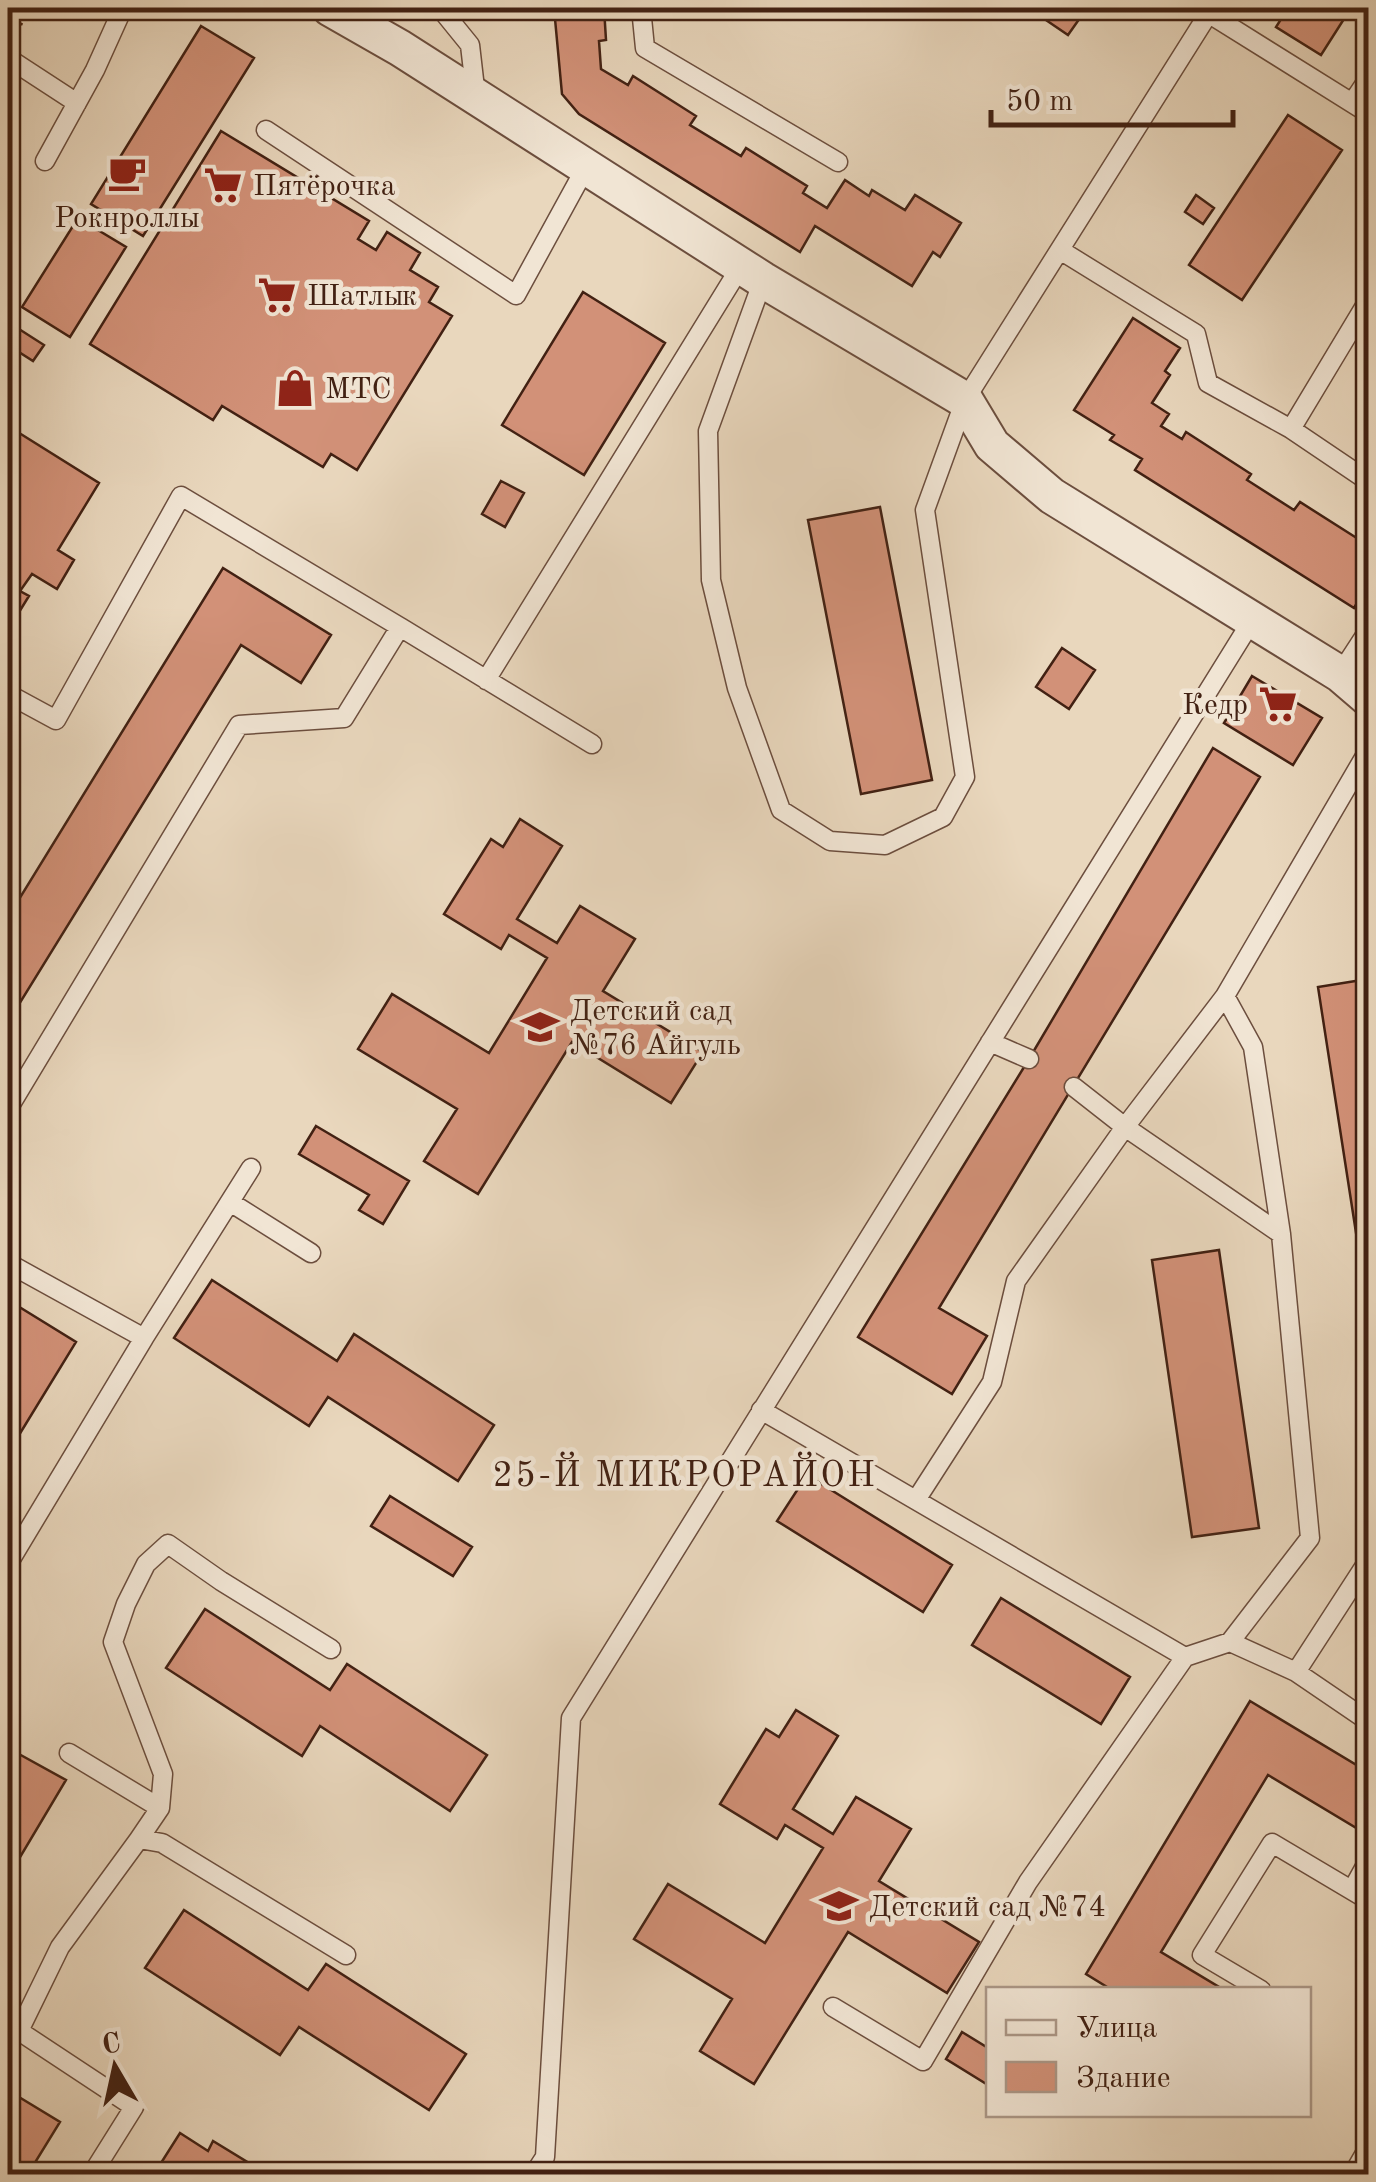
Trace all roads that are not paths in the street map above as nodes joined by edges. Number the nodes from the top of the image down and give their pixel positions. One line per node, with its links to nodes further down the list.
1 (123, 8): 9 (lane)
2 (330, 8): 8 (street)
3 (440, 8): 8 (lane)
4 (641, 8): 13 (lane)
5 (1210, 10): 10 (lane); 15 (lane)
6 (8, 54): 9 (lane)
7 (1368, 79): 10 (lane)
8 (476, 98): 14 (street)
9 (77, 103): 12 (lane)
10 (1360, 108)
11 (266, 130): 14 (lane)
12 (45, 161)
13 (838, 162)
14 (586, 168): 16 (street)
15 (1060, 250): 18 (lane); 19 (lane)
16 (752, 273): 18 (street); 18 (lane); 25 (lane)
17 (1368, 301): 19 (lane)
18 (966, 400): 21 (street)
19 (1291, 429): 20 (lane)
20 (1368, 481)
21 (1251, 622): 24 (street); 31 (lane)
22 (400, 627): 25 (lane); 26 (lane); 34 (lane)
23 (1368, 631): 24 (lane)
24 (1340, 674): 27 (street)
25 (486, 680): 28 (lane)
26 (8, 694)
27 (1368, 698)
28 (592, 744)
29 (1368, 751): 30 (lane)
30 (1225, 996): 35 (lane); 38 (lane)
31 (990, 1042): 32 (lane); 42 (lane)
32 (1029, 1059)
33 (1074, 1087): 35 (lane)
34 (8, 1109)
35 (1125, 1127): 38 (lane); 43 (lane)
36 (251, 1168): 37 (lane)
37 (230, 1202): 39 (lane); 41 (lane)
38 (1280, 1234): 46 (lane)
39 (311, 1253)
40 (8, 1263): 41 (lane)
41 (144, 1338): 45 (lane)
42 (761, 1410): 43 (lane); 62 (lane)
43 (916, 1500): 48 (lane)
44 (1368, 1561): 49 (lane)
45 (8, 1564)
46 (1230, 1642): 48 (lane); 49 (lane)
47 (331, 1649): 52 (lane)
48 (1186, 1656): 58 (lane)
49 (1296, 1672): 50 (lane)
50 (1368, 1721)
51 (69, 1753): 52 (lane)
52 (160, 1808): 53 (lane)
53 (139, 1839): 56 (lane); 59 (lane)
54 (1368, 1861): 55 (lane)
55 (1360, 1895): 57 (lane)
56 (346, 1956)
57 (1256, 1987)
58 (833, 2007)
59 (13, 2035): 61 (lane)
60 (1368, 2148): 63 (lane)
61 (92, 2174)
62 (534, 2174)
63 (1353, 2174)

